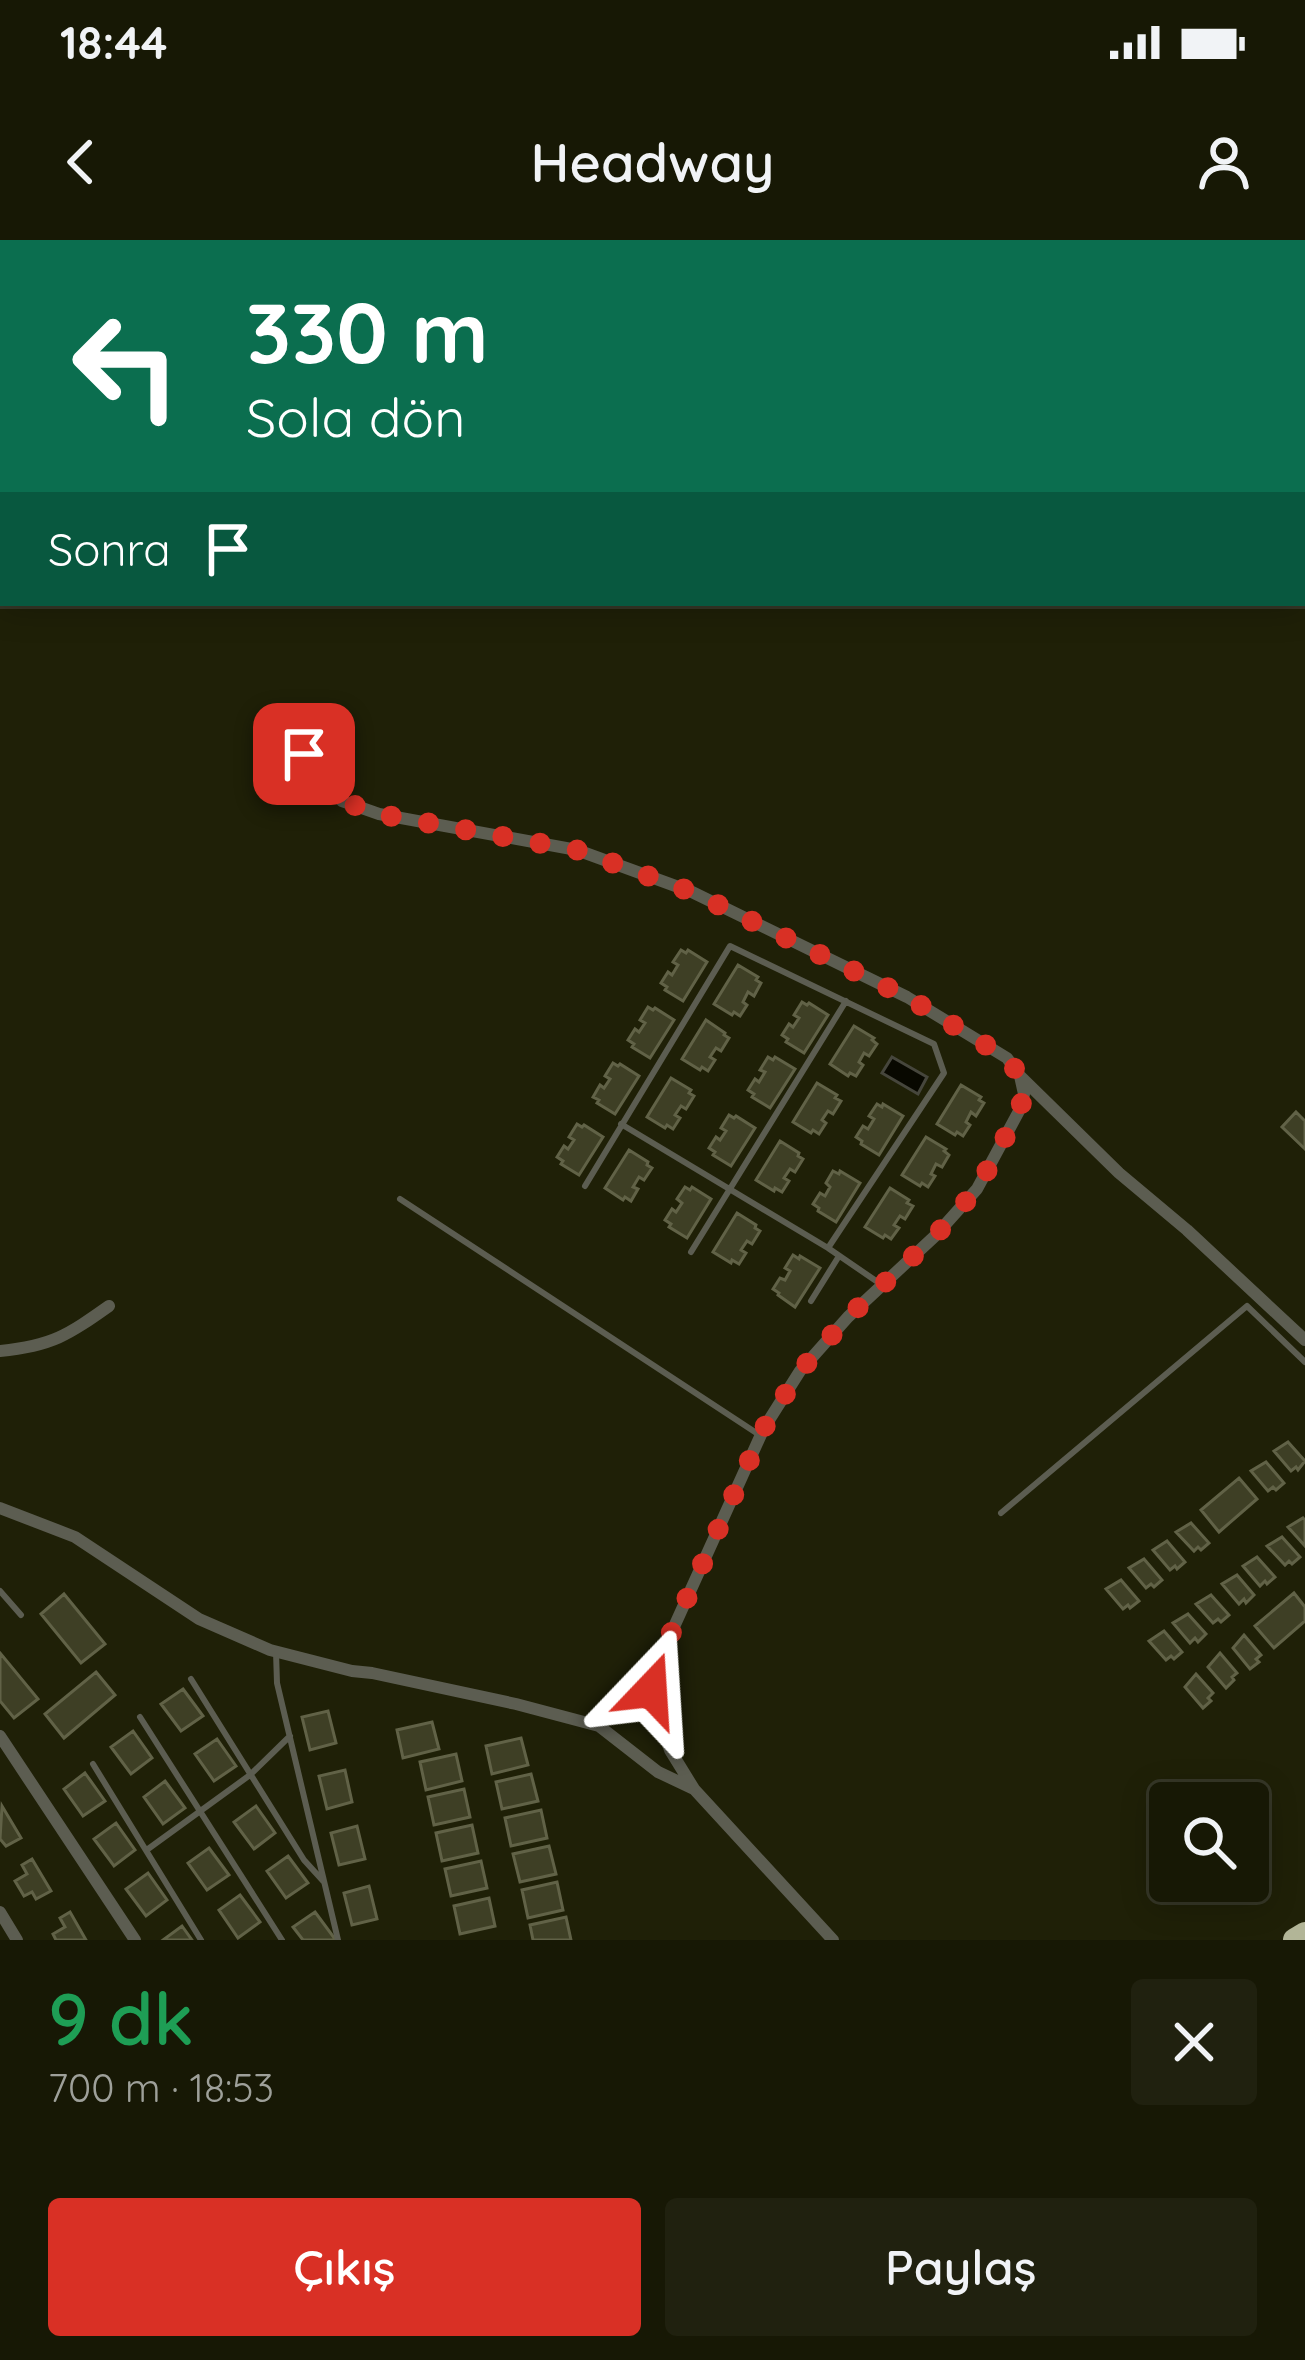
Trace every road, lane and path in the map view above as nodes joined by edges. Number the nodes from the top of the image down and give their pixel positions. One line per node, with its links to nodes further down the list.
1 (304, 754): 3 (street)
2 (846, 1001): 6 (lane); 8 (lane); 10 (lane)
3 (1020, 1076): 4 (street); 5 (street)
4 (1055, 1111): 5 (lane); 16 (street)
5 (1019, 1112): 13 (street)
6 (621, 1124): 7 (lane); 8 (lane)
7 (585, 1186)
8 (728, 1188): 10 (lane); 11 (lane)
9 (400, 1199): 19 (lane)
10 (828, 1248): 12 (lane)
11 (691, 1252)
12 (839, 1256): 13 (lane); 14 (lane)
13 (882, 1285): 19 (street)
14 (811, 1301)
15 (109, 1306): 17 (street)
16 (1305, 1340)
17 (0, 1351)
18 (1305, 1362): 21 (lane)
19 (761, 1436): 31 (street)
20 (0, 1508): 24 (street)
21 (1001, 1513)
22 (0, 1591): 23 (lane)
23 (21, 1615)
24 (276, 1652): 28 (lane); 31 (street)
25 (191, 1679): 30 (lane)
26 (140, 1717): 32 (lane)
27 (0, 1736): 38 (street)
28 (290, 1736): 30 (lane); 34 (lane)
29 (93, 1764): 33 (lane)
30 (250, 1774): 32 (lane); 34 (lane)
31 (694, 1790): 42 (street)
32 (201, 1812): 33 (lane); 40 (lane)
33 (147, 1850): 39 (lane)
34 (326, 1884): 41 (lane)
35 (0, 1912): 37 (street)
36 (1305, 1934): 43 (highway)
37 (17, 1940)
38 (135, 1940)
39 (201, 1940)
40 (282, 1940)
41 (338, 1940)
42 (832, 1940)
43 (1295, 1940)

